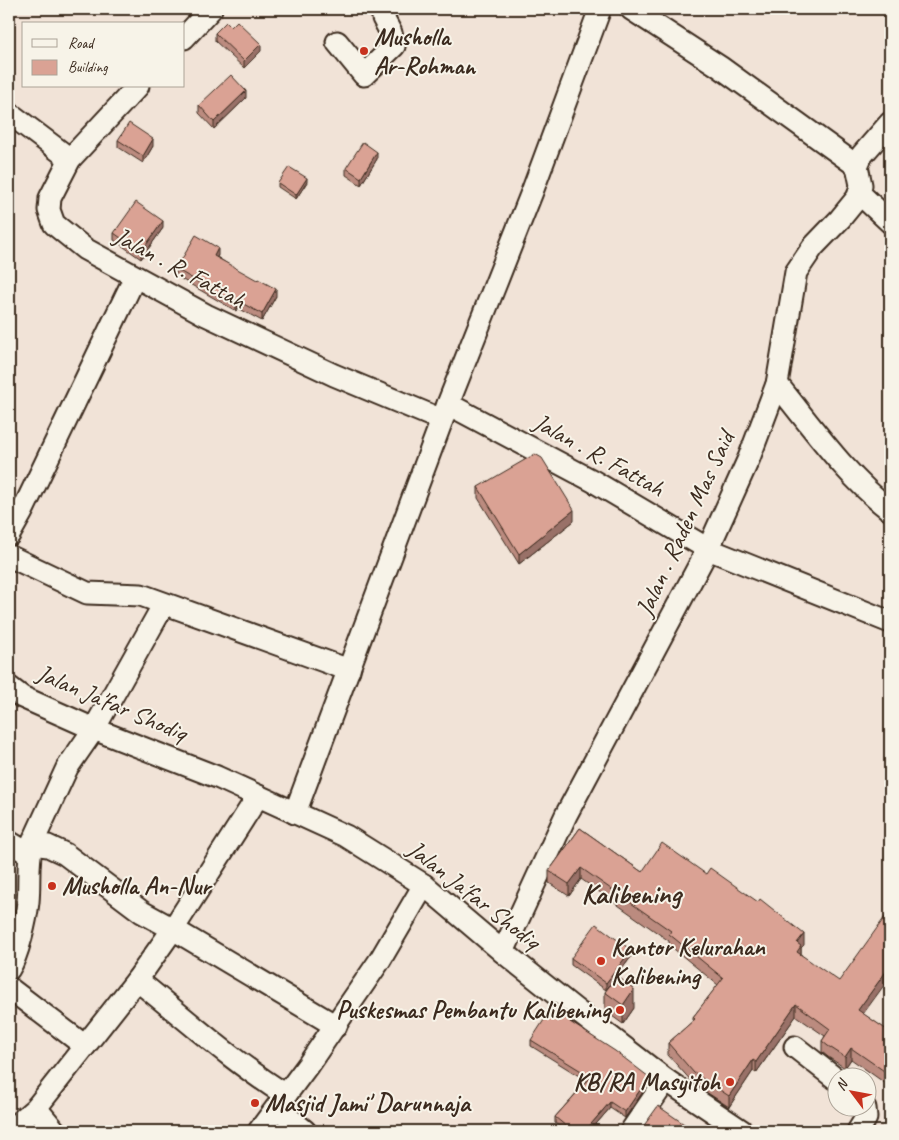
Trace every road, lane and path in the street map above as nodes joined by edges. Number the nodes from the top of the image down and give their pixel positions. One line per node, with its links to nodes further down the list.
1 (212, 9): 5 (street)
2 (387, 9): 6 (street)
3 (600, 9): 16 (street)
4 (633, 9): 11 (street)
5 (185, 37)
6 (337, 42)
7 (136, 88): 10 (street, Jalan . R. Fattah)
8 (9, 114): 10 (street)
9 (890, 122): 11 (street)
10 (70, 159): 14 (street, Jalan . R. Fattah)
11 (857, 166): 12 (street)
12 (859, 193): 13 (street); 15 (street, Jalan . Raden Mas Said)
13 (890, 222)
14 (135, 277): 16 (street, Jalan . R. Fattah); 18 (street)
15 (777, 384): 17 (street); 19 (street, Jalan . Raden Mas Said)
16 (445, 412): 19 (street, Jalan . R. Fattah); 23 (street)
17 (890, 510)
18 (9, 535)
19 (708, 549): 22 (street, Jalan . R. Fattah); 32 (street, Jalan . Raden Mas Said)
20 (9, 556): 21 (street)
21 (164, 604): 23 (street); 25 (street)
22 (890, 622)
23 (349, 670): 27 (street)
24 (9, 687): 25 (street, Jalan Ja'far Shodiq)
25 (94, 729): 26 (street, Jalan Ja'far Shodiq); 29 (street)
26 (258, 796): 27 (street, Jalan Ja'far Shodiq); 31 (street)
27 (295, 813): 30 (street, Jalan Ja'far Shodiq)
28 (9, 842): 29 (street)
29 (31, 849): 31 (street); 33 (street)
30 (424, 884): 32 (street, Jalan Ja'far Shodiq); 36 (street)
31 (173, 928): 34 (street); 36 (street)
32 (504, 952): 40 (street, Jalan Ja'far Shodiq)
33 (10, 966)
34 (137, 980): 37 (street); 41 (street)
35 (9, 988): 37 (street)
36 (336, 1026): 41 (street)
37 (85, 1046): 42 (street)
38 (795, 1047): 39 (street)
39 (826, 1070)
40 (666, 1080): 48 (street); 49 (street, Jalan Ja'far Shodiq)
41 (281, 1102): 46 (street); 47 (street)
42 (36, 1108): 44 (street); 45 (street)
43 (866, 1118): 50 (street)
44 (9, 1131)
45 (55, 1131)
46 (258, 1131)
47 (305, 1131)
48 (631, 1131)
49 (742, 1131)
50 (858, 1131)

